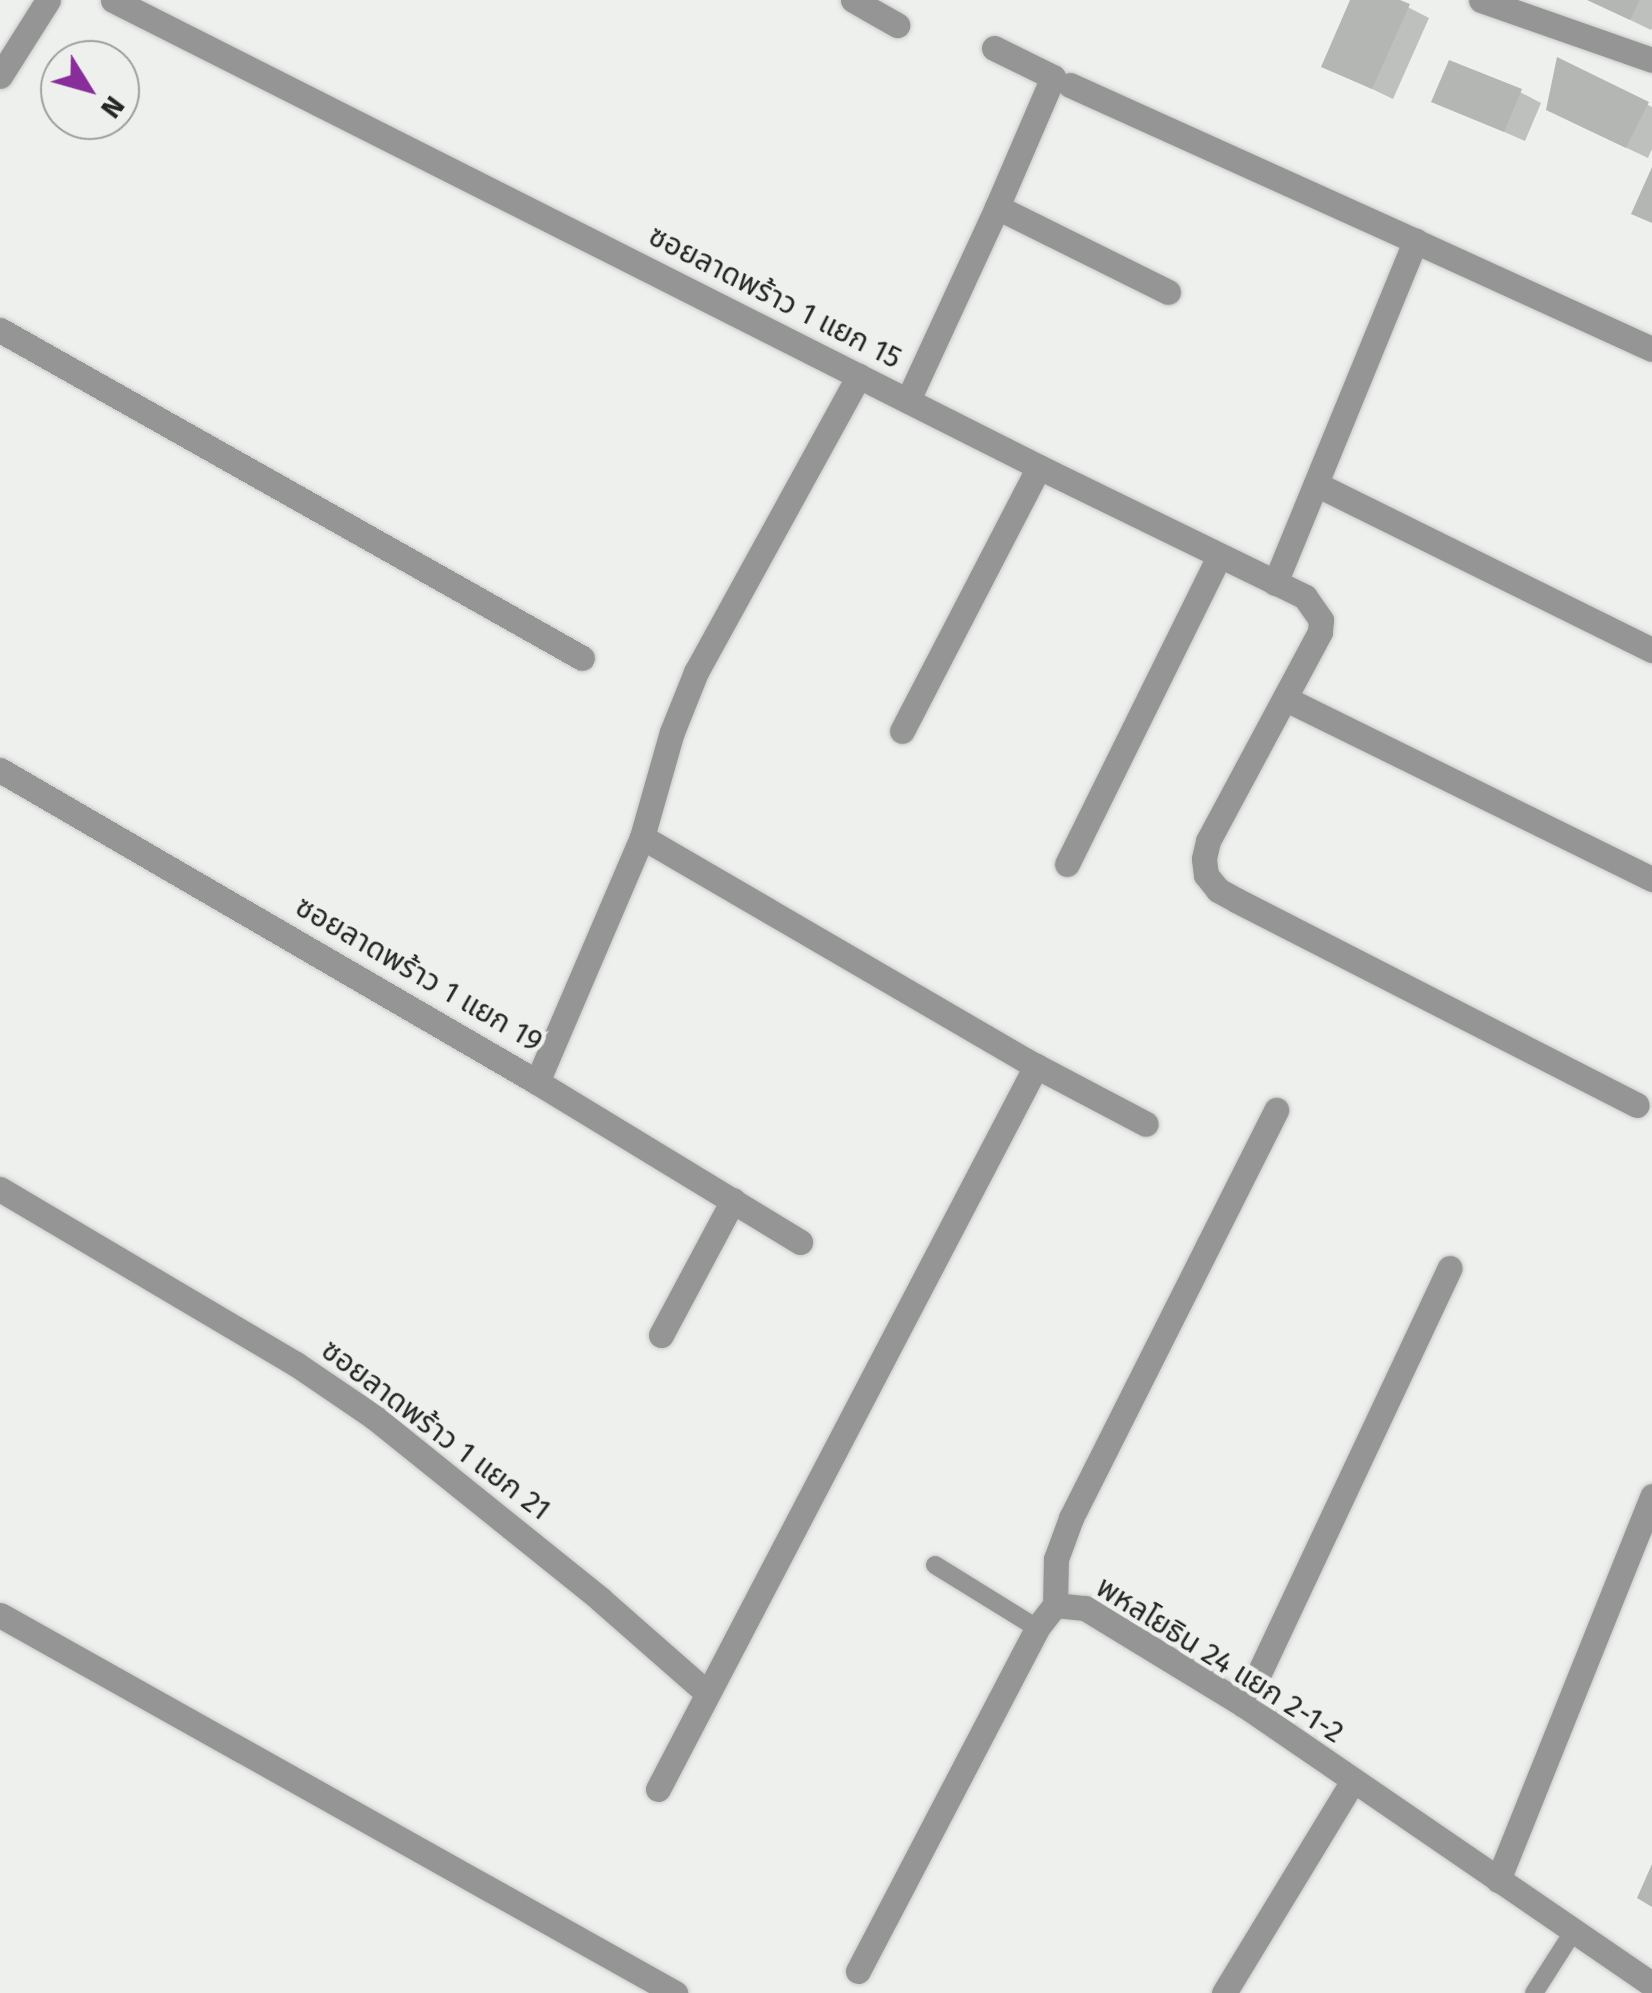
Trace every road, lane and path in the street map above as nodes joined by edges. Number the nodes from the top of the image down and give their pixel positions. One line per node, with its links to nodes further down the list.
1 (48, 0): 8 (street)
2 (114, 0): 15 (street, ซอยลาดพร้าว 1 แยก 15)
3 (854, 0): 5 (street)
4 (1481, 0): 7 (street)
5 (897, 25)
6 (994, 48): 10 (street)
7 (1652, 60)
8 (0, 76)
9 (1070, 85): 11 (street)
10 (997, 207): 12 (street); 16 (street)
11 (1415, 241): 14 (street); 18 (street)
12 (1168, 292)
13 (0, 330): 22 (street)
14 (1652, 349)
15 (858, 376): 16 (street, ซอยลาดพร้าว 1 แยก 15); 26 (street)
16 (908, 400): 17 (street, ซอยลาดพร้าว 1 แยก 15)
17 (1038, 467): 19 (street, ซอยลาดพร้าว 1 แยก 15); 24 (street)
18 (1316, 484): 20 (street); 21 (street)
19 (1219, 558): 20 (street, ซอยลาดพร้าว 1 แยก 15); 27 (street)
20 (1275, 583): 23 (street, ซอยลาดพร้าว 1 แยก 15)
21 (1652, 650)
22 (582, 658)
23 (1286, 699): 28 (street); 31 (street)
24 (902, 731)
25 (0, 770): 30 (street, ซอยลาดพร้าว 1 แยก 19)
26 (642, 837): 29 (street); 30 (street)
27 (1066, 864)
28 (1652, 879)
29 (1036, 1066): 33 (street); 44 (street)
30 (537, 1082): 35 (street, ซอยลาดพร้าว 1 แยก 19)
31 (1637, 1105)
32 (1276, 1110): 41 (street, พหลโยธิน 24 แยก 2-1-2)
33 (1146, 1124)
34 (0, 1189): 44 (street, ซอยลาดพร้าว 1 แยก 21)
35 (733, 1200): 36 (street, ซอยลาดพร้าว 1 แยก 19); 38 (street)
36 (800, 1242)
37 (1450, 1268): 45 (street)
38 (660, 1335)
39 (1652, 1496): 48 (street)
40 (935, 1565): 43 (lane)
41 (1055, 1605): 43 (street); 45 (street, พหลโยธิน 24 แยก 2-1-2)
42 (0, 1615): 52 (street)
43 (1036, 1628): 50 (street)
44 (707, 1693): 47 (street)
45 (1244, 1705): 46 (street, พหลโยธิน 24 แยก 2-1-2)
46 (1353, 1781): 48 (street, พหลโยธิน 24 แยก 2-1-2); 53 (street)
47 (658, 1788)
48 (1498, 1880): 49 (street, พหลโยธิน 24 แยก 2-1-2)
49 (1573, 1932): 51 (street, พหลโยธิน 24 แยก 2-1-2); 54 (lane)
50 (858, 1971)
51 (1652, 1984)
52 (675, 1993)
53 (1224, 1993)
54 (1534, 1993)

